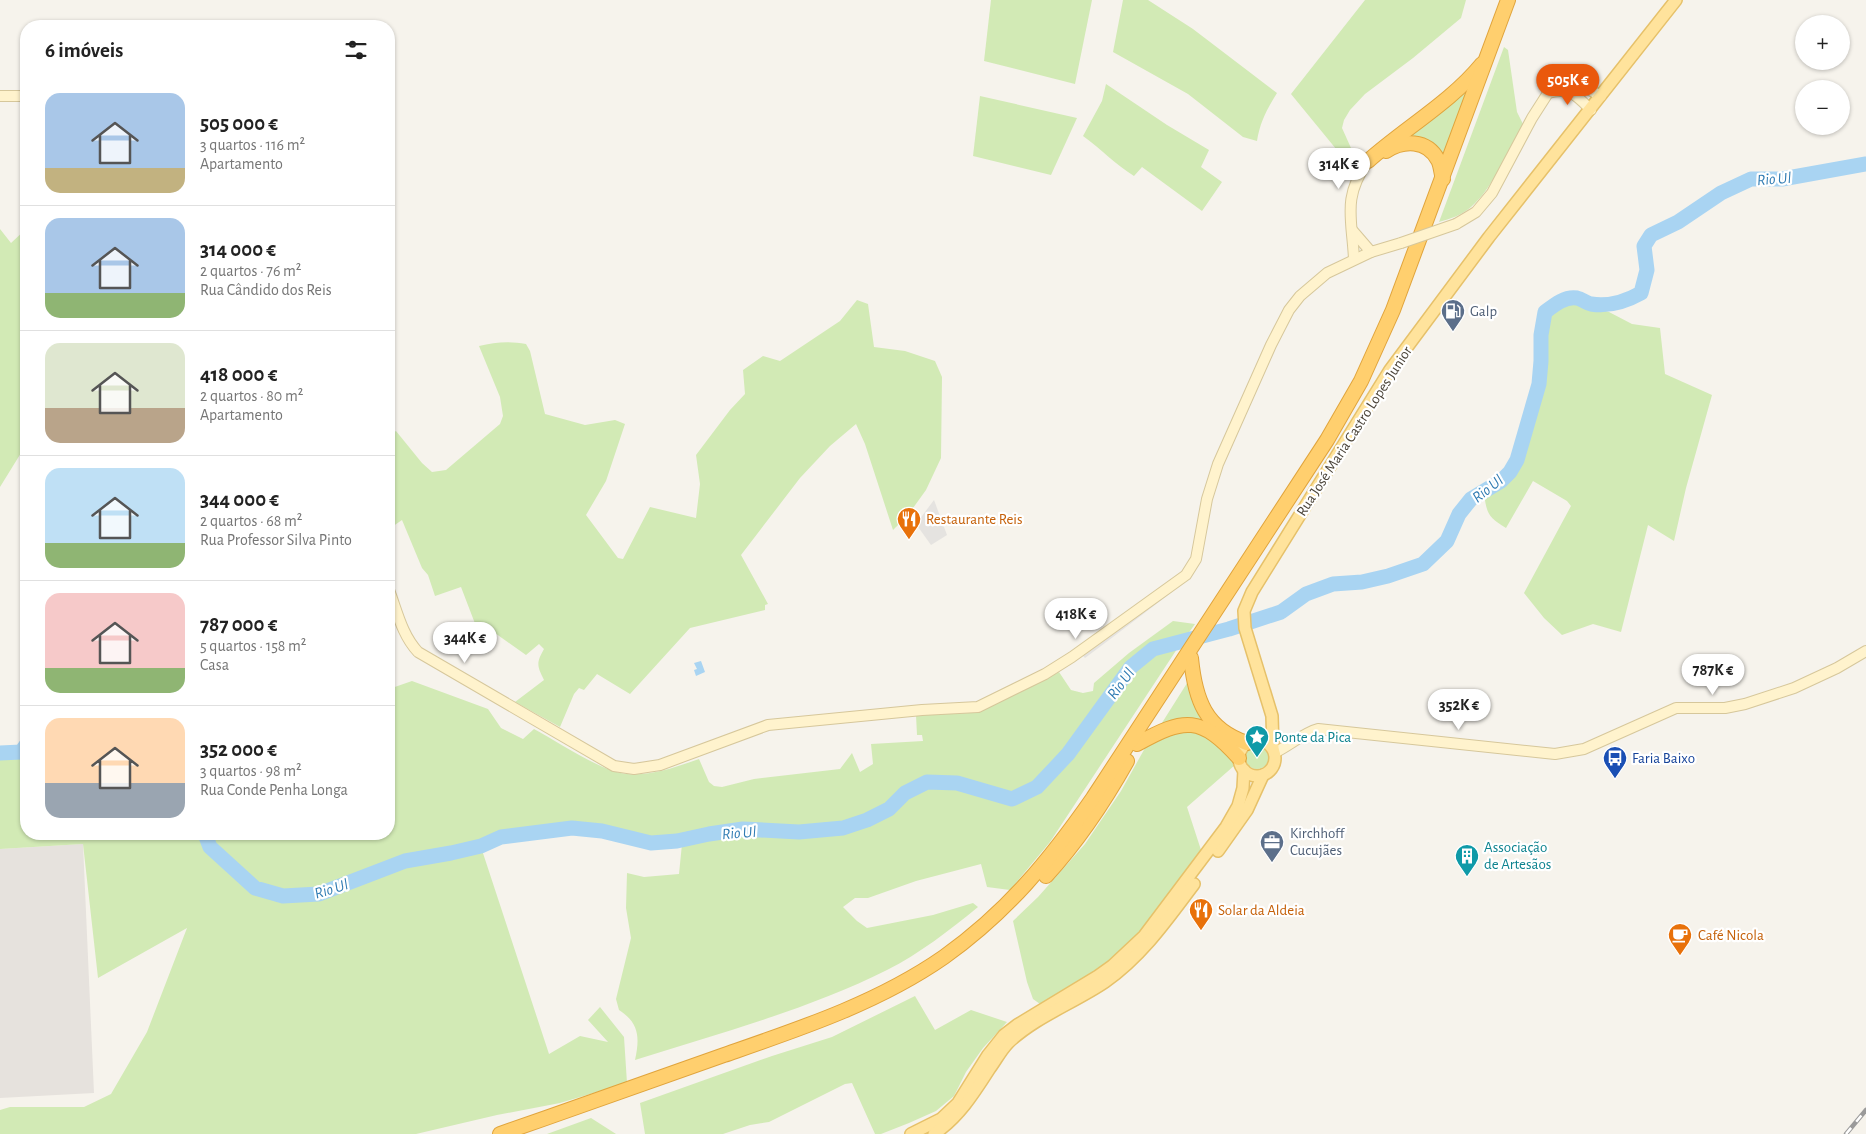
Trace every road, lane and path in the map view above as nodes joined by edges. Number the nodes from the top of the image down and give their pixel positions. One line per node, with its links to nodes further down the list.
1 (1508, 0): 4 (highway)
2 (1515, 0): 16 (highway)
3 (1676, 0): 8 (main road, Rua José Maria Castro Lopes Junior)
4 (1487, 57): 10 (highway); 11 (highway)
5 (1548, 93): 8 (street); 9 (street); 13 (street, bridge)
6 (0, 96): 7 (street)
7 (20, 96)
8 (1601, 96): 9 (main road, Rua José Maria Castro Lopes Junior)
9 (1590, 110): 19 (main road, Rua José Maria Castro Lopes Junior)
10 (1368, 161): 11 (highway); 12 (street)
11 (1443, 179): 16 (highway)
12 (1352, 230): 13 (street); 14 (street)
13 (1371, 252): 14 (street)
14 (1354, 259): 15 (street)
15 (395, 606)
16 (1219, 612): 18 (highway)
17 (1866, 651): 22 (street)
18 (1188, 657): 20 (highway); 21 (highway); 25 (highway)
19 (1272, 724): 20 (main road); 22 (main road, Rua José Maria Castro Lopes Junior)
20 (1252, 742): 22 (main road); 23 (main road)
21 (1137, 744): 23 (highway); 26 (highway)
22 (1273, 751): 24 (main road)
23 (1241, 764): 24 (main road); 27 (main road)
24 (1263, 775): 28 (main road)
25 (500, 1134)
26 (517, 1134)
27 (911, 1134)
28 (934, 1134)

